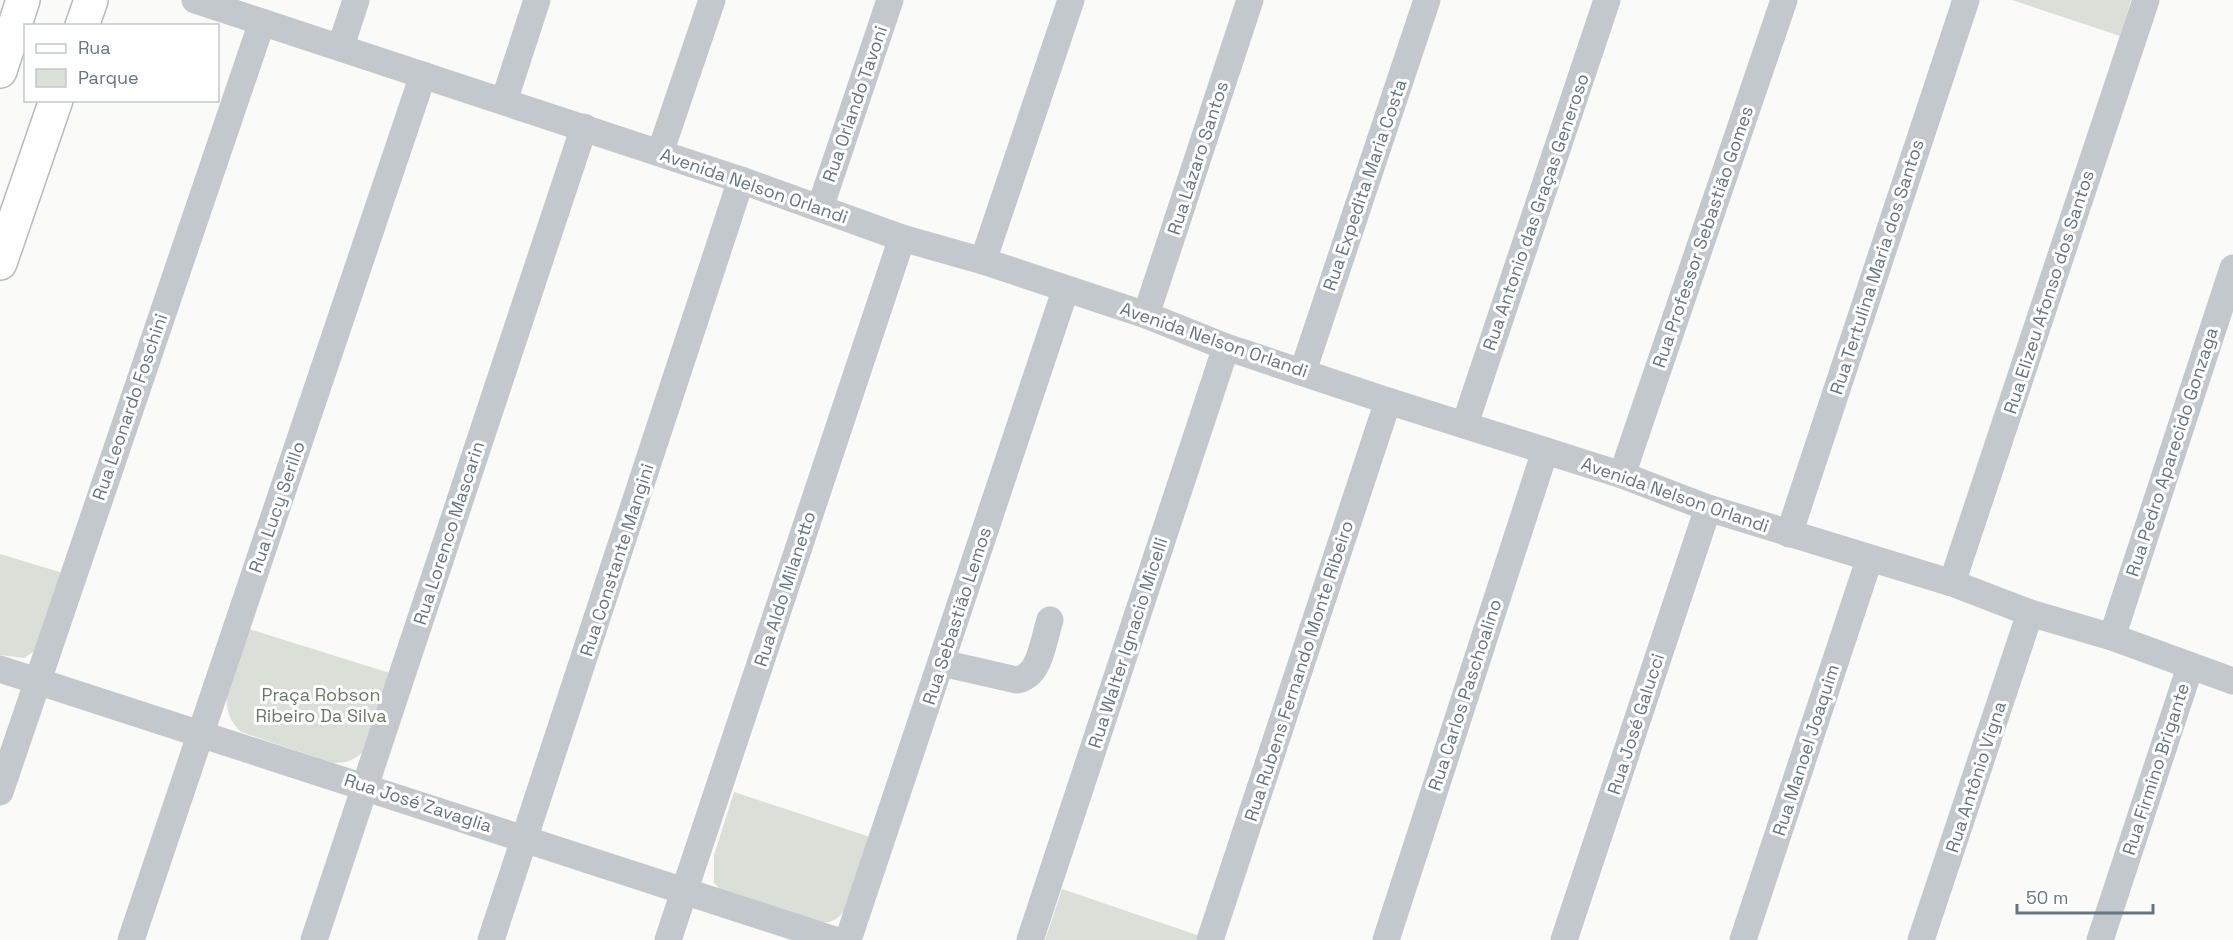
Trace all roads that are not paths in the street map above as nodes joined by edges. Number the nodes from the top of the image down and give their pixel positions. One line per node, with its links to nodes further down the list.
1 (23, 0): 18 (main road)
2 (91, 0): 16 (main road)
3 (195, 0): 15 (street, Avenida Nelson Orlandi)
4 (356, 0): 17 (street)
5 (537, 0): 20 (street)
6 (712, 0): 23 (street)
7 (890, 0): 25 (street, Rua Orlando Tavoni)
8 (1071, 0): 27 (street)
9 (1250, 0): 31 (street, Rua Lázaro Santos)
10 (1427, 0): 33 (street, Rua Expedita Maria Costa)
11 (1607, 0): 35 (street, Rua Antonio das Graças Generoso)
12 (1784, 0): 37 (street, Rua Professor Sebastião Gomes)
13 (1966, 0): 39 (street, Rua Tertulina Maria dos Santos)
14 (2146, 0): 41 (street, Rua Elizeu Afonso dos Santos)
15 (262, 22): 17 (street, Avenida Nelson Orlandi); 49 (street, Rua Leonardo Foschini)
16 (83, 24)
17 (341, 46): 19 (street, Avenida Nelson Orlandi)
18 (0, 71)
19 (423, 75): 20 (street, Avenida Nelson Orlandi); 50 (street, Rua Lucy Serillo)
20 (504, 101): 22 (street, Avenida Nelson Orlandi)
21 (55, 102): 28 (main road)
22 (584, 127): 23 (street, Avenida Nelson Orlandi); 51 (street, Rua Lorenco Mascarin)
23 (660, 153): 24 (street, Avenida Nelson Orlandi)
24 (741, 180): 25 (street, Avenida Nelson Orlandi); 53 (street, Rua Constante Mangini)
25 (820, 208): 26 (street, Avenida Nelson Orlandi)
26 (902, 238): 27 (street, Avenida Nelson Orlandi); 54 (street, Rua Aldo Milanetto)
27 (983, 261): 30 (street, Avenida Nelson Orlandi)
28 (0, 263)
29 (2233, 268): 44 (street, Rua Pedro Aparecido Gonzaga)
30 (1065, 291): 31 (street, Avenida Nelson Orlandi); 45 (street, Rua Sebastião Lemos)
31 (1146, 315): 32 (street, Avenida Nelson Orlandi)
32 (1226, 346): 33 (street, Avenida Nelson Orlandi); 61 (street, Rua Walter Ignacio Micelli)
33 (1302, 370): 34 (street, Avenida Nelson Orlandi)
34 (1388, 401): 35 (street, Avenida Nelson Orlandi); 62 (street, Rua Rubens Fernando Monte Ribeiro)
35 (1465, 424): 36 (street, Avenida Nelson Orlandi)
36 (1545, 451): 37 (street, Avenida Nelson Orlandi); 63 (street, Rua Carlos Paschoalino)
37 (1622, 475): 38 (street, Avenida Nelson Orlandi)
38 (1708, 508): 39 (street, Avenida Nelson Orlandi); 64 (street, Rua José Galucci)
39 (1789, 534): 40 (street, Avenida Nelson Orlandi)
40 (1869, 560): 41 (street, Avenida Nelson Orlandi); 65 (street, Rua Manoel Joaquim)
41 (1952, 583): 42 (street, Avenida Nelson Orlandi)
42 (2030, 613): 44 (street, Avenida Nelson Orlandi); 66 (street, Rua Antônio Vigna)
43 (1050, 620): 45 (street)
44 (2112, 637): 46 (street, Avenida Nelson Orlandi)
45 (942, 663): 60 (street, Rua Sebastião Lemos)
46 (2190, 667): 48 (street, Avenida Nelson Orlandi); 67 (street, Rua Firmino Brigante)
47 (0, 669): 49 (street, Rua José Zavaglia)
48 (2233, 681)
49 (36, 682): 50 (street, Rua José Zavaglia); 52 (street, Rua Leonardo Foschini)
50 (201, 733): 51 (street, Rua José Zavaglia); 55 (street, Rua Lucy Serillo)
51 (365, 787): 53 (street, Rua José Zavaglia); 56 (street, Rua Lorenco Mascarin)
52 (0, 792)
53 (525, 838): 54 (street, Rua José Zavaglia); 57 (street, Rua Constante Mangini)
54 (685, 890): 58 (street, Rua Aldo Milanetto); 59 (street, Rua José Zavaglia)
55 (131, 940)
56 (314, 940)
57 (491, 940)
58 (668, 940)
59 (835, 940)
60 (848, 940)
61 (1030, 940)
62 (1210, 940)
63 (1386, 940)
64 (1564, 940)
65 (1743, 940)
66 (1921, 940)
67 (2100, 940)

